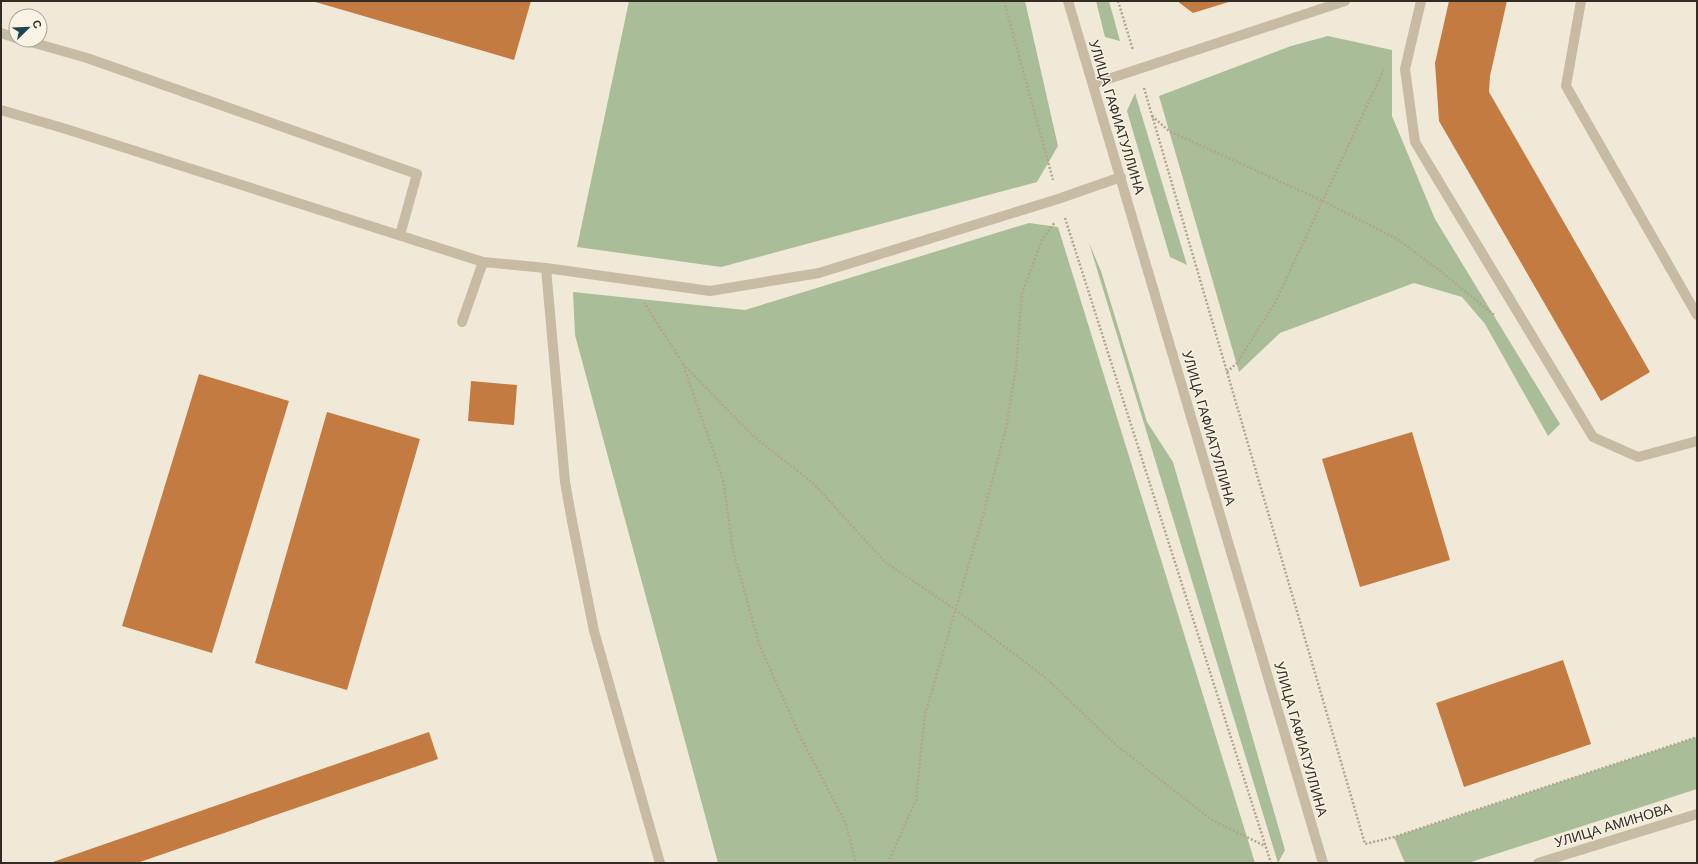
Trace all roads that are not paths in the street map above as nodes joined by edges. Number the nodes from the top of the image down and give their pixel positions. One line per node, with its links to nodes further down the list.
1 (1068, 1): 6 (street, УЛИЦА ГАФИАТУЛЛИНА)
2 (1345, 1): 6 (street)
3 (1421, 1): 14 (street)
4 (1581, 1): 12 (street)
5 (48, 47): 9 (street)
6 (1092, 84): 8 (street, УЛИЦА ГАФИАТУЛЛИНА)
7 (1, 110): 9 (street)
8 (1121, 177): 11 (street); 17 (street, УЛИЦА ГАФИАТУЛЛИНА)
9 (400, 235): 10 (street)
10 (483, 262): 11 (street); 13 (street)
11 (546, 268): 16 (street)
12 (1697, 312)
13 (462, 322)
14 (1697, 441)
15 (1697, 814): 18 (street, УЛИЦА АМИНОВА)
16 (660, 863)
17 (1323, 863)
18 (1538, 863)

